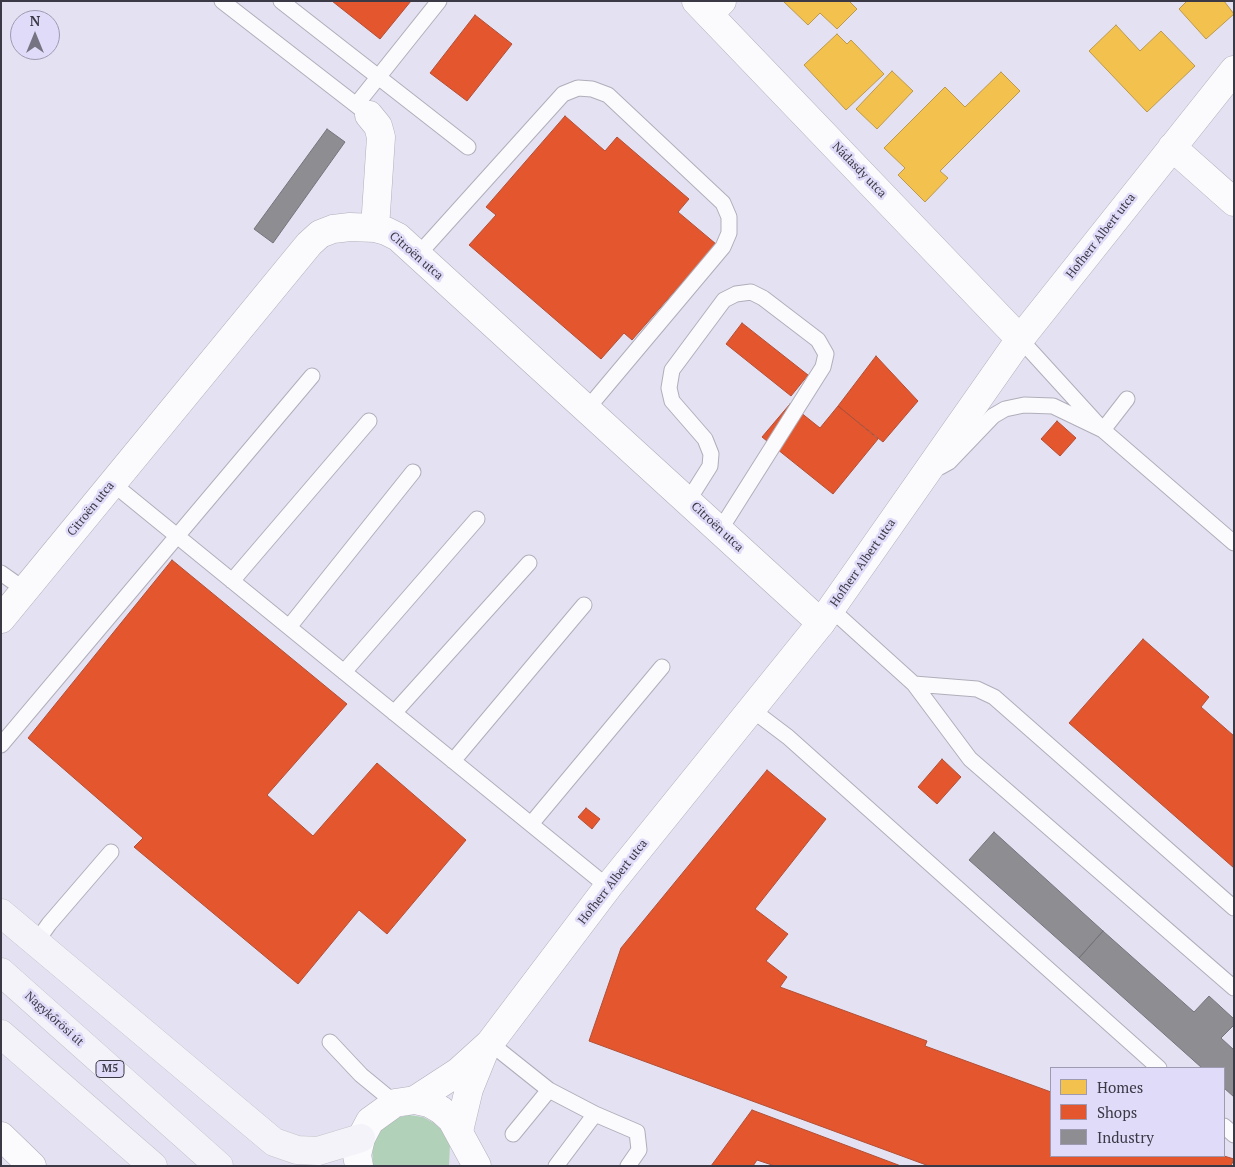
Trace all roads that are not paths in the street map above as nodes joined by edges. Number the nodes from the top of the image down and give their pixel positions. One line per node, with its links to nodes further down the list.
1 (222, 1): 7 (lane)
2 (281, 1): 6 (lane)
3 (439, 1): 6 (lane)
4 (709, 6): 13 (street, Nádasdy utca)
5 (1234, 70): 9 (street, Hofherr Albert utca)
6 (378, 77): 7 (lane); 8 (lane)
7 (363, 110): 11 (street)
8 (468, 147)
9 (1172, 147): 10 (street); 13 (street, Hofherr Albert utca)
10 (1234, 202)
11 (375, 228): 12 (street, Citroën utca); 21 (street, Citroën utca)
12 (418, 256): 16 (street, Citroën utca); 16 (lane)
13 (1020, 339): 18 (lane); 20 (street, Hofherr Albert utca)
14 (312, 376): 25 (lane)
15 (1127, 399): 18 (lane)
16 (588, 409): 22 (street, Citroën utca)
17 (369, 421): 29 (lane)
18 (1103, 430): 20 (lane); 26 (lane)
19 (412, 472): 34 (lane)
20 (924, 476): 32 (street, Hofherr Albert utca)
21 (112, 483): 25 (lane); 30 (street, Citroën utca)
22 (688, 501): 24 (street, Citroën utca); 24 (lane)
23 (477, 519): 36 (lane)
24 (720, 530): 32 (street, Citroën utca)
25 (177, 536): 29 (lane); 40 (lane)
26 (1234, 543)
27 (530, 563): 39 (lane)
28 (1, 573): 30 (lane)
29 (232, 581): 34 (lane)
30 (25, 590): 33 (street, Citroën utca)
31 (584, 605): 41 (lane)
32 (826, 616): 37 (lane); 38 (street, Hofherr Albert utca)
33 (1, 619)
34 (289, 627): 36 (lane)
35 (662, 667): 42 (lane)
36 (344, 672): 39 (lane)
37 (914, 684): 45 (lane); 49 (lane)
38 (751, 709): 44 (street, Hofherr Albert utca); 53 (lane)
39 (394, 712): 41 (lane)
40 (1, 745)
41 (453, 761): 42 (lane)
42 (531, 824): 44 (lane)
43 (111, 852): 47 (lane)
44 (608, 887): 52 (street, Hofherr Albert utca)
45 (1234, 908)
46 (1, 913): 47 (main road)
47 (37, 941): 59 (main road)
48 (1, 972): 63 (main road, Nagykőrösi út / M5)
49 (1234, 988)
50 (1, 1034): 62 (main road)
51 (330, 1042): 55 (lane)
52 (487, 1047): 54 (lane); 55 (street, Hofherr Albert utca); 60 (street, Hofherr Albert utca)
53 (1158, 1067)
54 (549, 1090): 56 (lane); 57 (lane)
55 (405, 1102): 59 (street); 60 (street)
56 (595, 1114): 65 (lane); 66 (lane)
57 (513, 1134)
58 (1, 1136): 61 (street)
59 (361, 1138): 64 (street)
60 (466, 1151)
61 (32, 1166)
62 (153, 1166)
63 (219, 1166)
64 (359, 1166)
65 (556, 1166)
66 (628, 1166)

